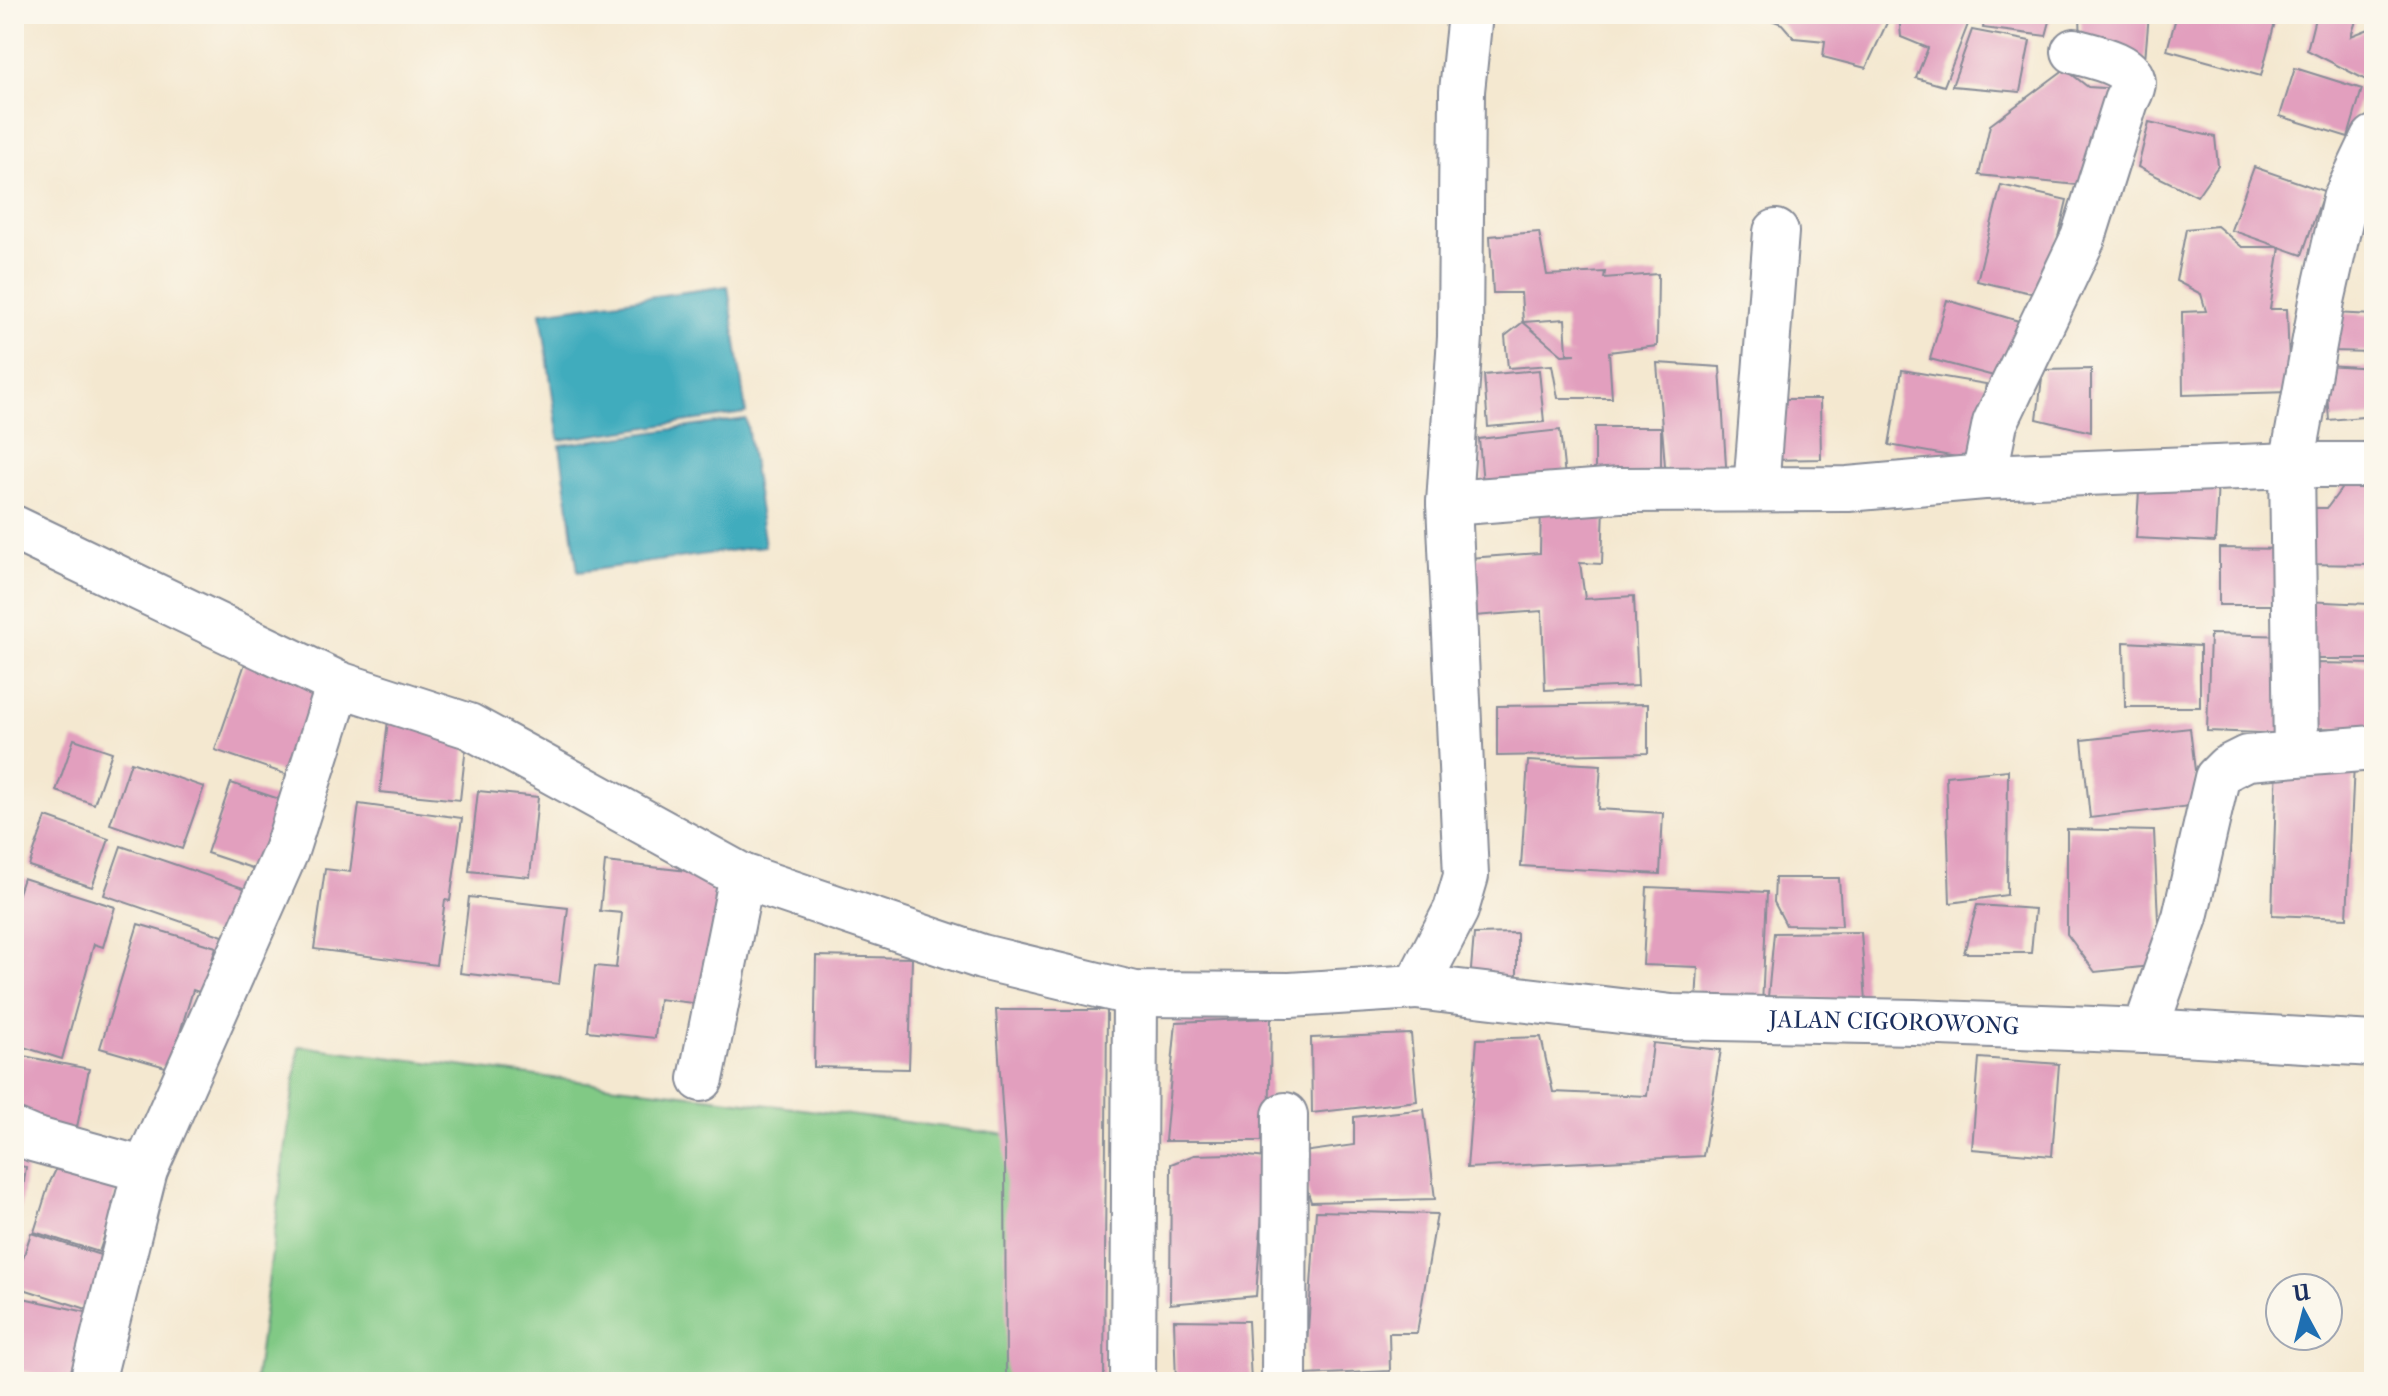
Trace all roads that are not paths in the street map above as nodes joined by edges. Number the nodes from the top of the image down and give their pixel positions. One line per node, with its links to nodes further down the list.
1 (1470, 14): 9 (street)
2 (2074, 51): 7 (street)
3 (2374, 138): 5 (street)
4 (1776, 232): 8 (street)
5 (2292, 465): 6 (street); 7 (street); 13 (street)
6 (2374, 465)
7 (1984, 477): 8 (street)
8 (1756, 489): 9 (street)
9 (1449, 503): 15 (street)
10 (14, 528): 11 (street, JALAN CIGOROWONG)
11 (339, 684): 14 (street, JALAN CIGOROWONG); 22 (street)
12 (2374, 748): 13 (street)
13 (2296, 754): 17 (street)
14 (742, 876): 16 (street, JALAN CIGOROWONG); 19 (street)
15 (1416, 987): 16 (street, JALAN CIGOROWONG); 17 (street, JALAN CIGOROWONG)
16 (1135, 994): 24 (street)
17 (2145, 1031): 18 (street, JALAN CIGOROWONG)
18 (2374, 1044)
19 (701, 1079)
20 (1285, 1115): 25 (street)
21 (14, 1131): 22 (street)
22 (145, 1170): 23 (street)
23 (92, 1382)
24 (1133, 1382)
25 (1284, 1382)

